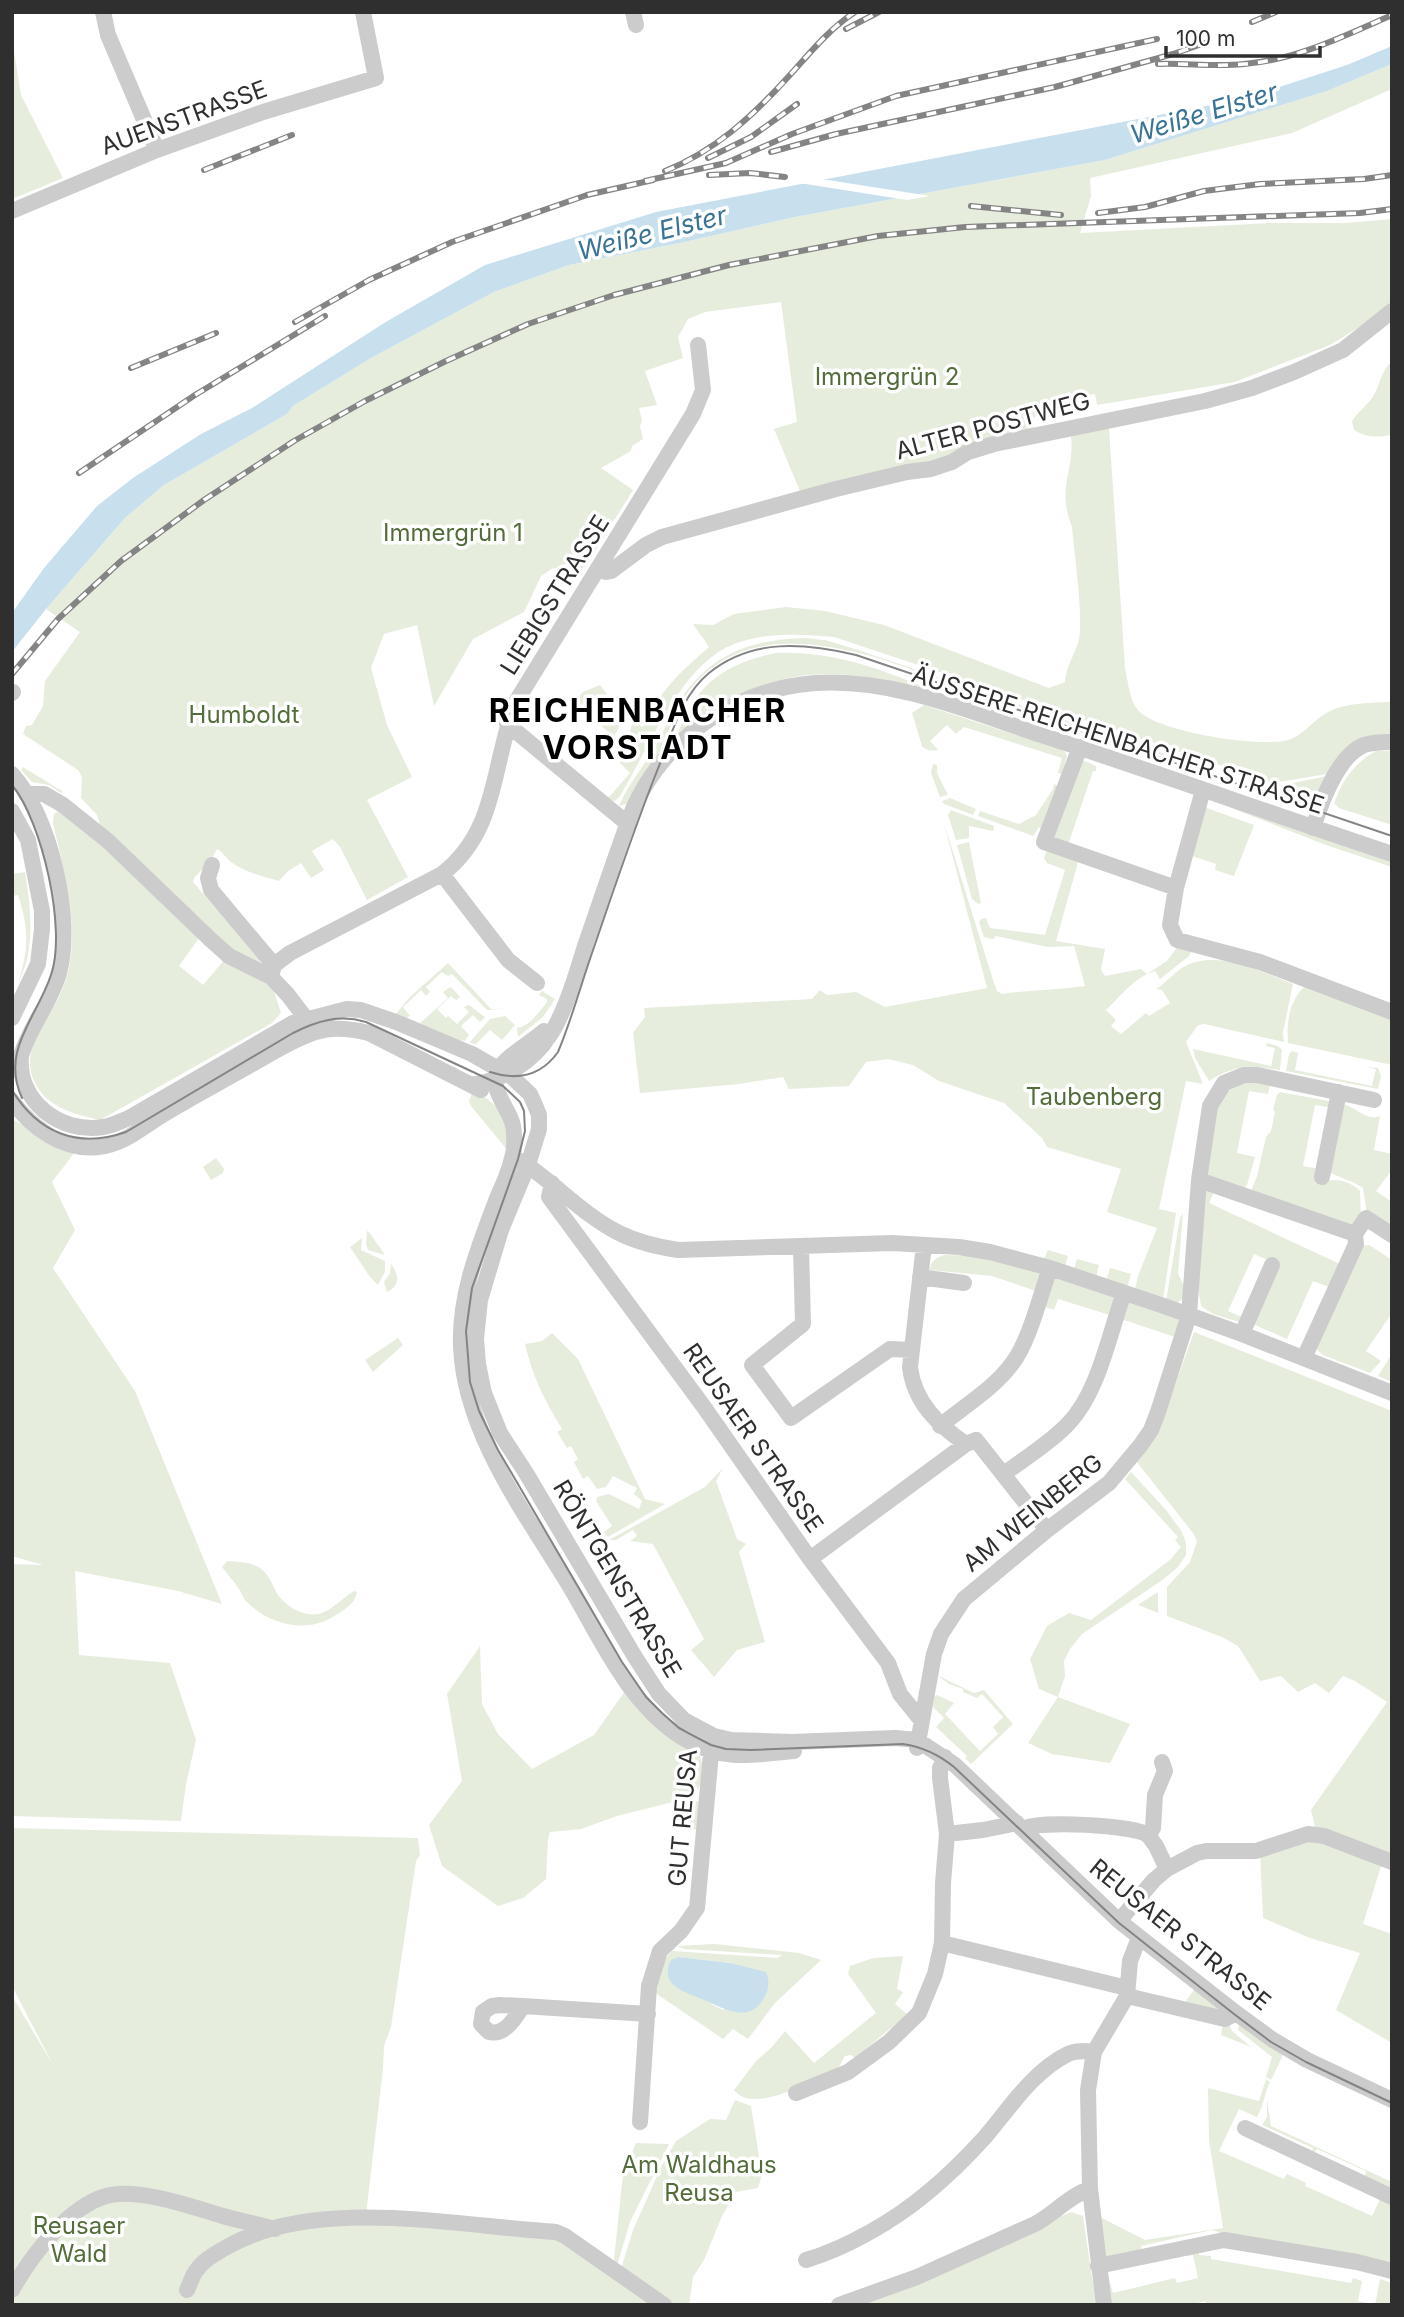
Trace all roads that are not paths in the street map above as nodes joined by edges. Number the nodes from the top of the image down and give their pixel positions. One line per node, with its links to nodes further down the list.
1 (103, 12): 3 (street)
2 (363, 12): 3 (street, AUENSTRASSE)
3 (157, 150): 4 (street, AUENSTRASSE)
4 (12, 211)
5 (1392, 311): 7 (street, ALTER POSTWEG)
6 (698, 345): 7 (street, LIEBIGSTRASSE)
7 (599, 568): 8 (street, LIEBIGSTRASSE)
8 (507, 724): 15 (street); 19 (street, LIEBIGSTRASSE)
9 (1392, 742): 16 (street)
10 (1080, 747): 12 (street, ÄUSSERE REICHENBACHER STRASSE); 15 (street, ÄUSSERE REICHENBACHER STRASSE); 20 (street)
11 (12, 774): 13 (street)
12 (1203, 790): 16 (street, ÄUSSERE REICHENBACHER STRASSE); 20 (street)
13 (28, 794): 21 (street); 27 (street)
14 (12, 811): 24 (street)
15 (628, 824): 29 (street, ÄUSSERE REICHENBACHER STRASSE)
16 (1313, 828): 17 (street, ÄUSSERE REICHENBACHER STRASSE)
17 (1392, 854)
18 (212, 865): 21 (street)
19 (442, 874): 21 (street, LIEBIGSTRASSE); 22 (street)
20 (1176, 888): 23 (street)
21 (270, 972): 25 (street)
22 (537, 983)
23 (1392, 1012)
24 (12, 1018)
25 (305, 1018): 26 (street); 27 (street); 28 (street)
26 (316, 1032): 31 (street); 35 (street)
27 (18, 1047)
28 (472, 1055): 29 (street); 30 (street)
29 (522, 1056): 30 (street, ÄUSSERE REICHENBACHER STRASSE); 33 (street, RÖNTGENSTRASSE)
30 (500, 1074): 31 (street, ÄUSSERE REICHENBACHER STRASSE); 33 (street); 36 (street, RÖNTGENSTRASSE)
31 (471, 1085): 36 (street)
32 (1339, 1092): 34 (street, AM WEINBERG); 39 (street); 40 (street, AM WEINBERG)
33 (530, 1094): 38 (street, RÖNTGENSTRASSE)
34 (1374, 1100)
35 (12, 1101)
36 (503, 1105): 37 (street, RÖNTGENSTRASSE)
37 (513, 1157): 38 (street); 62 (street, RÖNTGENSTRASSE)
38 (528, 1165): 41 (street); 62 (street, RÖNTGENSTRASSE)
39 (1322, 1177)
40 (1199, 1180): 42 (street); 51 (street, AM WEINBERG)
41 (552, 1182): 45 (street); 60 (street, REUSAER STRASSE)
42 (1355, 1234): 43 (street); 54 (street)
43 (1392, 1235)
44 (924, 1245): 45 (street); 47 (street); 48 (street)
45 (801, 1247): 53 (street)
46 (1272, 1265): 52 (street)
47 (1050, 1268): 50 (street); 56 (street)
48 (920, 1277): 49 (street); 53 (street)
49 (964, 1283)
50 (1124, 1293): 51 (street); 58 (street)
51 (1189, 1315): 52 (street); 59 (street, AM WEINBERG)
52 (1242, 1334): 54 (street)
53 (912, 1350): 56 (street)
54 (1304, 1358): 55 (street)
55 (1392, 1393)
56 (940, 1426): 57 (street)
57 (966, 1444): 58 (street); 60 (street)
58 (1004, 1474): 59 (street)
59 (1047, 1530): 61 (street, AM WEINBERG)
60 (810, 1559): 61 (street, REUSAER STRASSE)
61 (920, 1720): 63 (street, AM WEINBERG)
62 (712, 1744): 63 (street, RÖNTGENSTRASSE); 77 (street, GUT REUSA)
63 (921, 1745): 64 (street, REUSAER STRASSE)
64 (945, 1757): 66 (street, REUSAER STRASSE); 67 (street)
65 (1162, 1762): 68 (street)
66 (1020, 1826): 67 (street); 68 (street); 71 (street, REUSAER STRASSE)
67 (947, 1834): 73 (street)
68 (1148, 1835): 70 (street)
69 (1392, 1863): 70 (street)
70 (1167, 1868): 71 (street)
71 (1119, 1921): 72 (street, REUSAER STRASSE)
72 (1139, 1938): 74 (street); 76 (street, REUSAER STRASSE)
73 (942, 1943): 74 (street); 79 (street)
74 (1127, 1992): 76 (street); 78 (street)
75 (523, 2006): 77 (street)
76 (1236, 2013): 80 (street, REUSAER STRASSE)
77 (648, 2014): 81 (street, GUT REUSA)
78 (1094, 2052): 83 (street); 86 (street)
79 (796, 2093)
80 (1392, 2100)
81 (640, 2122)
82 (1245, 2128): 84 (street)
83 (1090, 2189): 87 (street); 92 (street)
84 (1392, 2197)
85 (276, 2229): 89 (street); 90 (street); 91 (street)
86 (806, 2260)
87 (1098, 2266): 88 (street); 93 (street)
88 (1392, 2271)
89 (12, 2290)
90 (187, 2290)
91 (664, 2305)
92 (839, 2305)
93 (1104, 2305)

